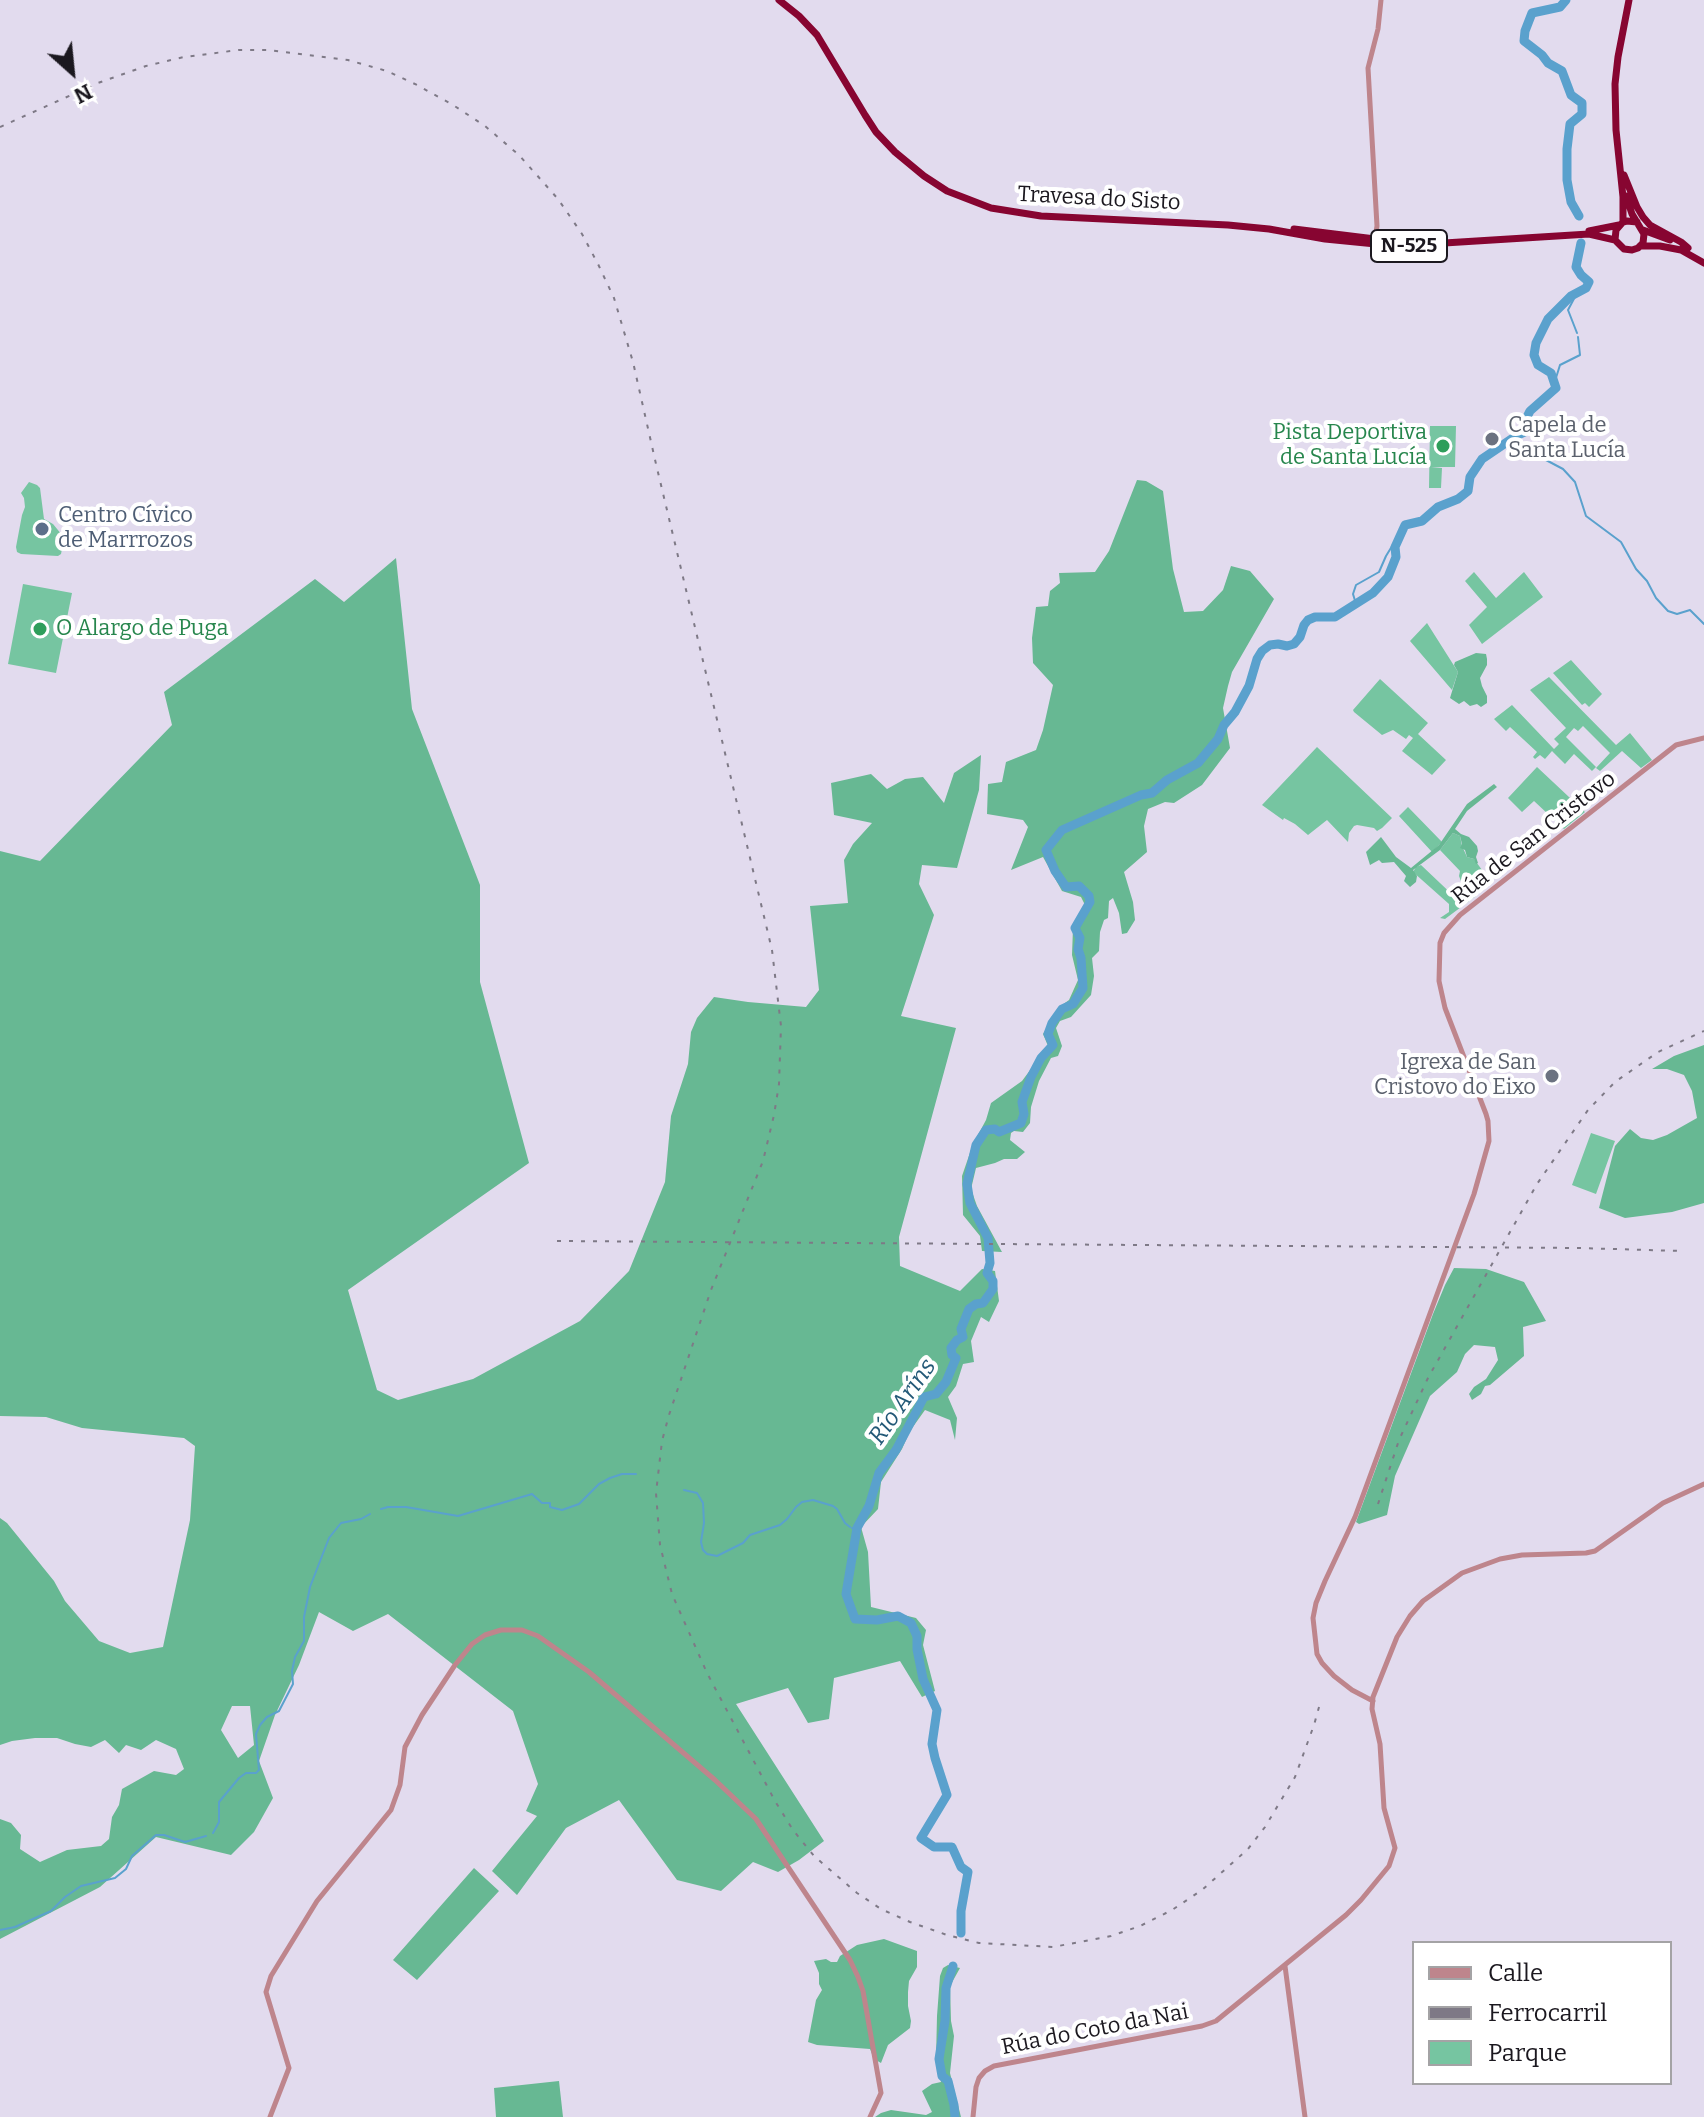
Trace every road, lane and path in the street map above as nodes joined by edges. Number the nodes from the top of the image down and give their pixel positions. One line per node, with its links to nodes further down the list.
1 (779, 0): 8 (highway, Travesa do Sisto / N-525)
2 (1381, 0): 10 (street)
3 (1629, 0): 4 (highway)
4 (1620, 164): 5 (highway); 13 (highway)
5 (1622, 178): 6 (highway); 7 (highway)
6 (1637, 222): 7 (highway, N-525); 9 (highway)
7 (1621, 224): 10 (highway, Travesa do Sisto / N-525); 11 (highway)
8 (1269, 229): 10 (highway, Travesa do Sisto / N-525); 11 (highway, Travesa do Sisto / N-525)
9 (1643, 230): 12 (highway); 13 (highway, N-525)
10 (1375, 239)
11 (1615, 240): 12 (highway, N-525)
12 (1640, 246): 14 (highway, N-525)
13 (1688, 248): 14 (highway, N-525)
14 (1704, 260)
15 (1704, 738): 17 (street, Rúa de San Cristovo)
16 (1704, 1484): 17 (street)
17 (1373, 1701): 18 (street, Rúa do Coto da Nai)
18 (1285, 1966): 21 (street, Rúa do Coto da Nai); 22 (street)
19 (270, 2117): 20 (street)
20 (870, 2117)
21 (973, 2117)
22 (1305, 2117)

